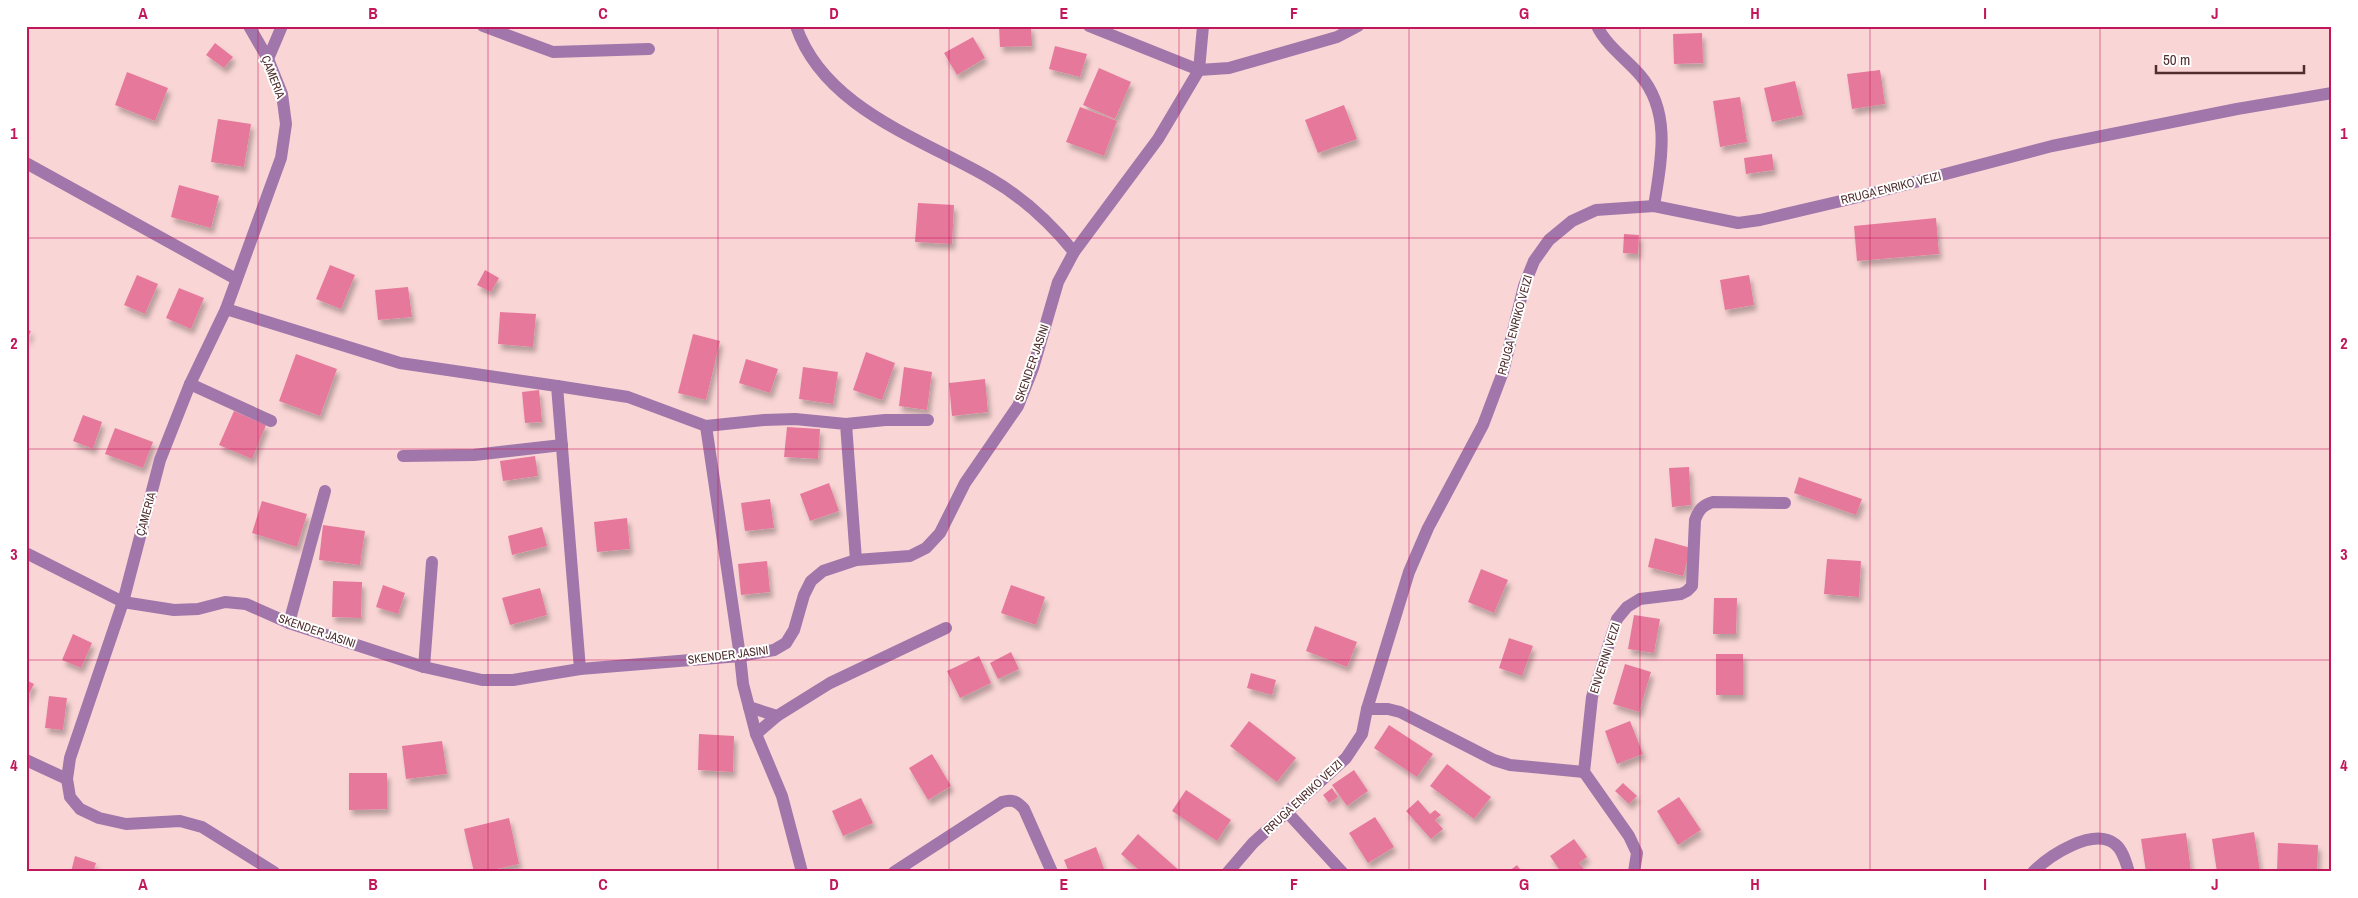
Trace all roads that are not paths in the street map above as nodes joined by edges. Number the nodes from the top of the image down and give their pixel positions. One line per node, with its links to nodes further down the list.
1 (249, 26): 10 (street, ÇAMERIA)
2 (282, 26): 10 (street)
3 (483, 26): 9 (street)
4 (796, 26): 15 (street)
5 (1089, 26): 11 (street)
6 (1204, 26): 11 (street, SKENDER JASINI)
7 (1358, 26): 11 (street)
8 (1597, 26): 14 (street)
9 (649, 49)
10 (268, 60): 16 (street, ÇAMERIA)
11 (1199, 70): 15 (street, SKENDER JASINI)
12 (2332, 93): 14 (street, RRUGA ENRIKO VEIZI)
13 (26, 163): 16 (street)
14 (1654, 206): 38 (street, RRUGA ENRIKO VEIZI)
15 (1074, 252): 29 (street, SKENDER JASINI)
16 (236, 279): 17 (street, ÇAMERIA)
17 (226, 309): 18 (street, ÇAMERIA); 19 (street)
18 (190, 384): 21 (street); 31 (street, ÇAMERIA)
19 (557, 386): 23 (street); 24 (street)
20 (928, 420): 22 (street)
21 (271, 421)
22 (846, 424): 23 (street); 29 (street)
23 (706, 426): 34 (street)
24 (562, 445): 25 (street); 36 (street)
25 (403, 456)
26 (325, 491): 32 (street)
27 (1785, 503): 42 (street, ENVERINI VEIZI)
28 (26, 553): 31 (street, SKENDER JASINI)
29 (856, 560): 34 (street, SKENDER JASINI)
30 (432, 562): 35 (street)
31 (123, 602): 32 (street, SKENDER JASINI); 43 (street, ÇAMERIA)
32 (289, 623): 35 (street, SKENDER JASINI)
33 (946, 628): 39 (street)
34 (740, 656): 36 (street, SKENDER JASINI); 37 (street)
35 (424, 667): 36 (street, SKENDER JASINI)
36 (580, 670)
37 (749, 707): 39 (street); 40 (street)
38 (1368, 709): 42 (street); 44 (street, RRUGA ENRIKO VEIZI)
39 (777, 716): 40 (street)
40 (756, 734): 46 (street)
41 (26, 760): 43 (street)
42 (1584, 772): 51 (street)
43 (67, 778): 45 (street, ÇAMERIA)
44 (1287, 812): 49 (street, RRUGA ENRIKO VEIZI); 50 (street)
45 (274, 872)
46 (802, 872)
47 (894, 872): 48 (street)
48 (1052, 872)
49 (1228, 872)
50 (1342, 872)
51 (1634, 872)
52 (2033, 872): 53 (street)
53 (2128, 872)

